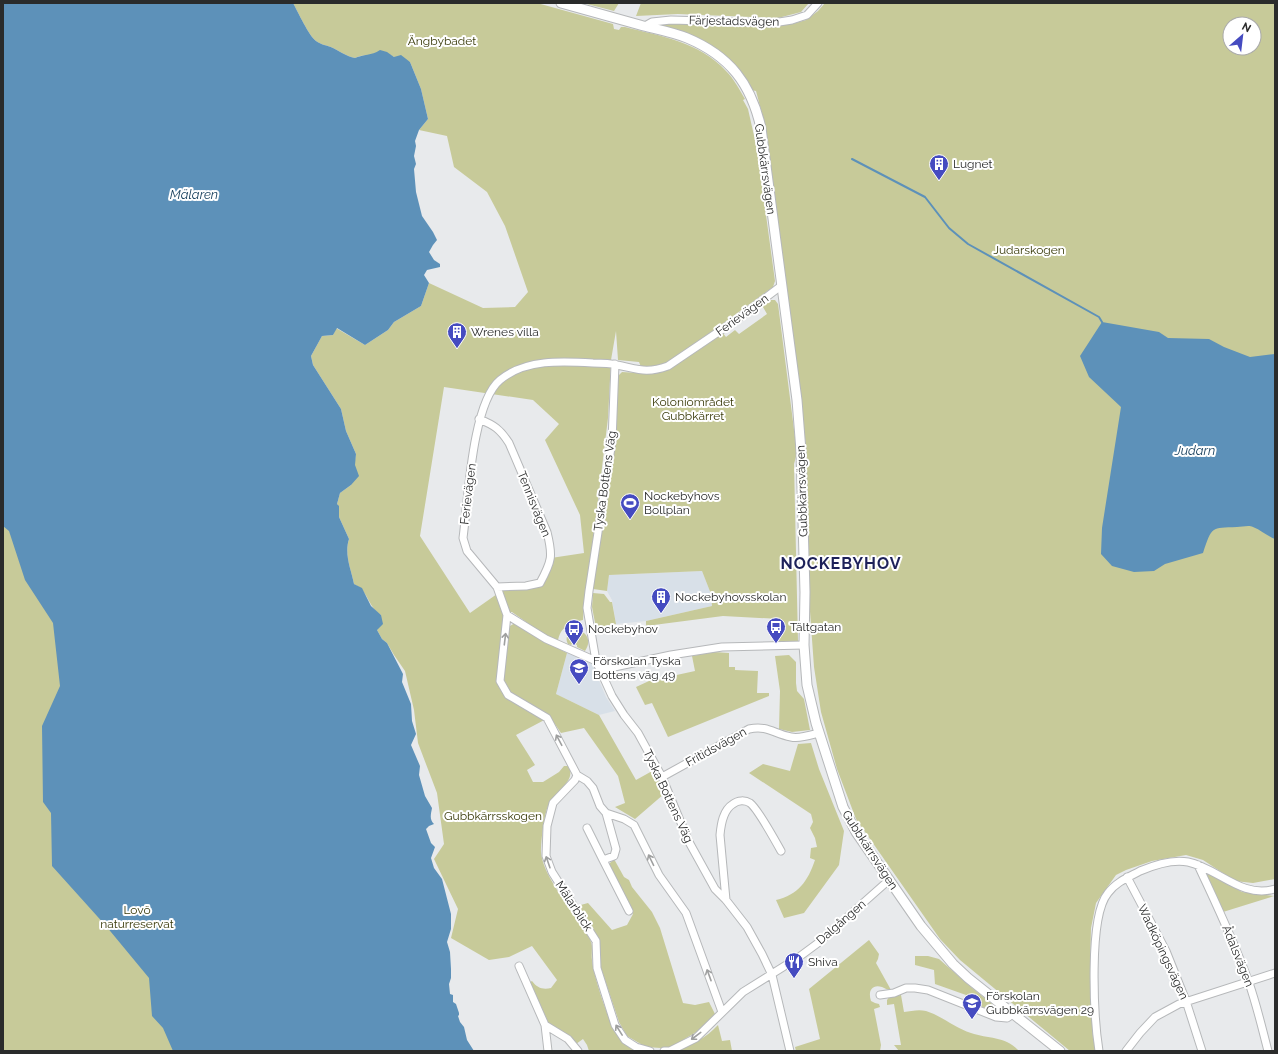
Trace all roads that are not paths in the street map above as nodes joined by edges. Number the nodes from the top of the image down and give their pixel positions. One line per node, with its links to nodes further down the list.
1 (561, 3): 3 (street, Gubbkärrsvägen)
2 (818, 3): 3 (street, Färjestadsvägen)
3 (645, 26): 4 (street, Gubbkärrsvägen)
4 (781, 286): 5 (street, Ferievägen); 9 (street, Gubbkärrsvägen)
5 (615, 364): 6 (street, Ferievägen); 10 (street, Tyska Bottens Väg)
6 (479, 419): 7 (street, Ferievägen); 7 (street, Tennisvägen)
7 (497, 587): 8 (street, Ferievägen)
8 (507, 615): 10 (street); 13 (street, Ferievägen, one-way to 8)
9 (804, 645): 11 (street); 12 (street, Gubbkärrsvägen)
10 (596, 661): 11 (street, Tyska Bottens Väg)
11 (600, 670): 14 (street, Tyska Bottens Väg)
12 (819, 733): 14 (street, Fritidsvägen); 21 (street, Gubbkärrsvägen)
13 (577, 775): 15 (street, Ferievägen); 36 (street, Mälarblick, one-way to 13)
14 (662, 777): 23 (street, Tyska Bottens Väg)
15 (606, 813): 18 (street, Ferievägen); 31 (street, one-way to 15)
16 (587, 828): 18 (street)
17 (781, 851): 23 (street)
18 (603, 860): 24 (street)
19 (1198, 865): 20 (street); 22 (street); 28 (street, Ådalsvägen)
20 (1127, 877): 30 (street, Wadköpingsvägen); 40 (street)
21 (889, 880): 27 (street, Dalgången); 32 (street, Gubbkärrsvägen)
22 (1275, 889)
23 (726, 900): 27 (street, Tyska Bottens Väg)
24 (629, 911)
25 (519, 966): 33 (street)
26 (1275, 973): 28 (street)
27 (772, 975): 31 (street); 38 (street, Tyska Bottens Väg)
28 (1248, 982): 30 (street); 43 (street, Ådalsvägen)
29 (880, 995): 32 (street)
30 (1186, 1001): 41 (street); 42 (street, Wadköpingsvägen)
31 (722, 1012): 37 (street, one-way to 37)
32 (1013, 1014): 39 (street, Gubbkärrsvägen)
33 (545, 1025): 34 (street); 35 (street)
34 (548, 1051)
35 (578, 1051)
36 (650, 1051)
37 (664, 1051)
38 (790, 1051)
39 (1060, 1051)
40 (1099, 1051)
41 (1126, 1051)
42 (1202, 1051)
43 (1268, 1051)

